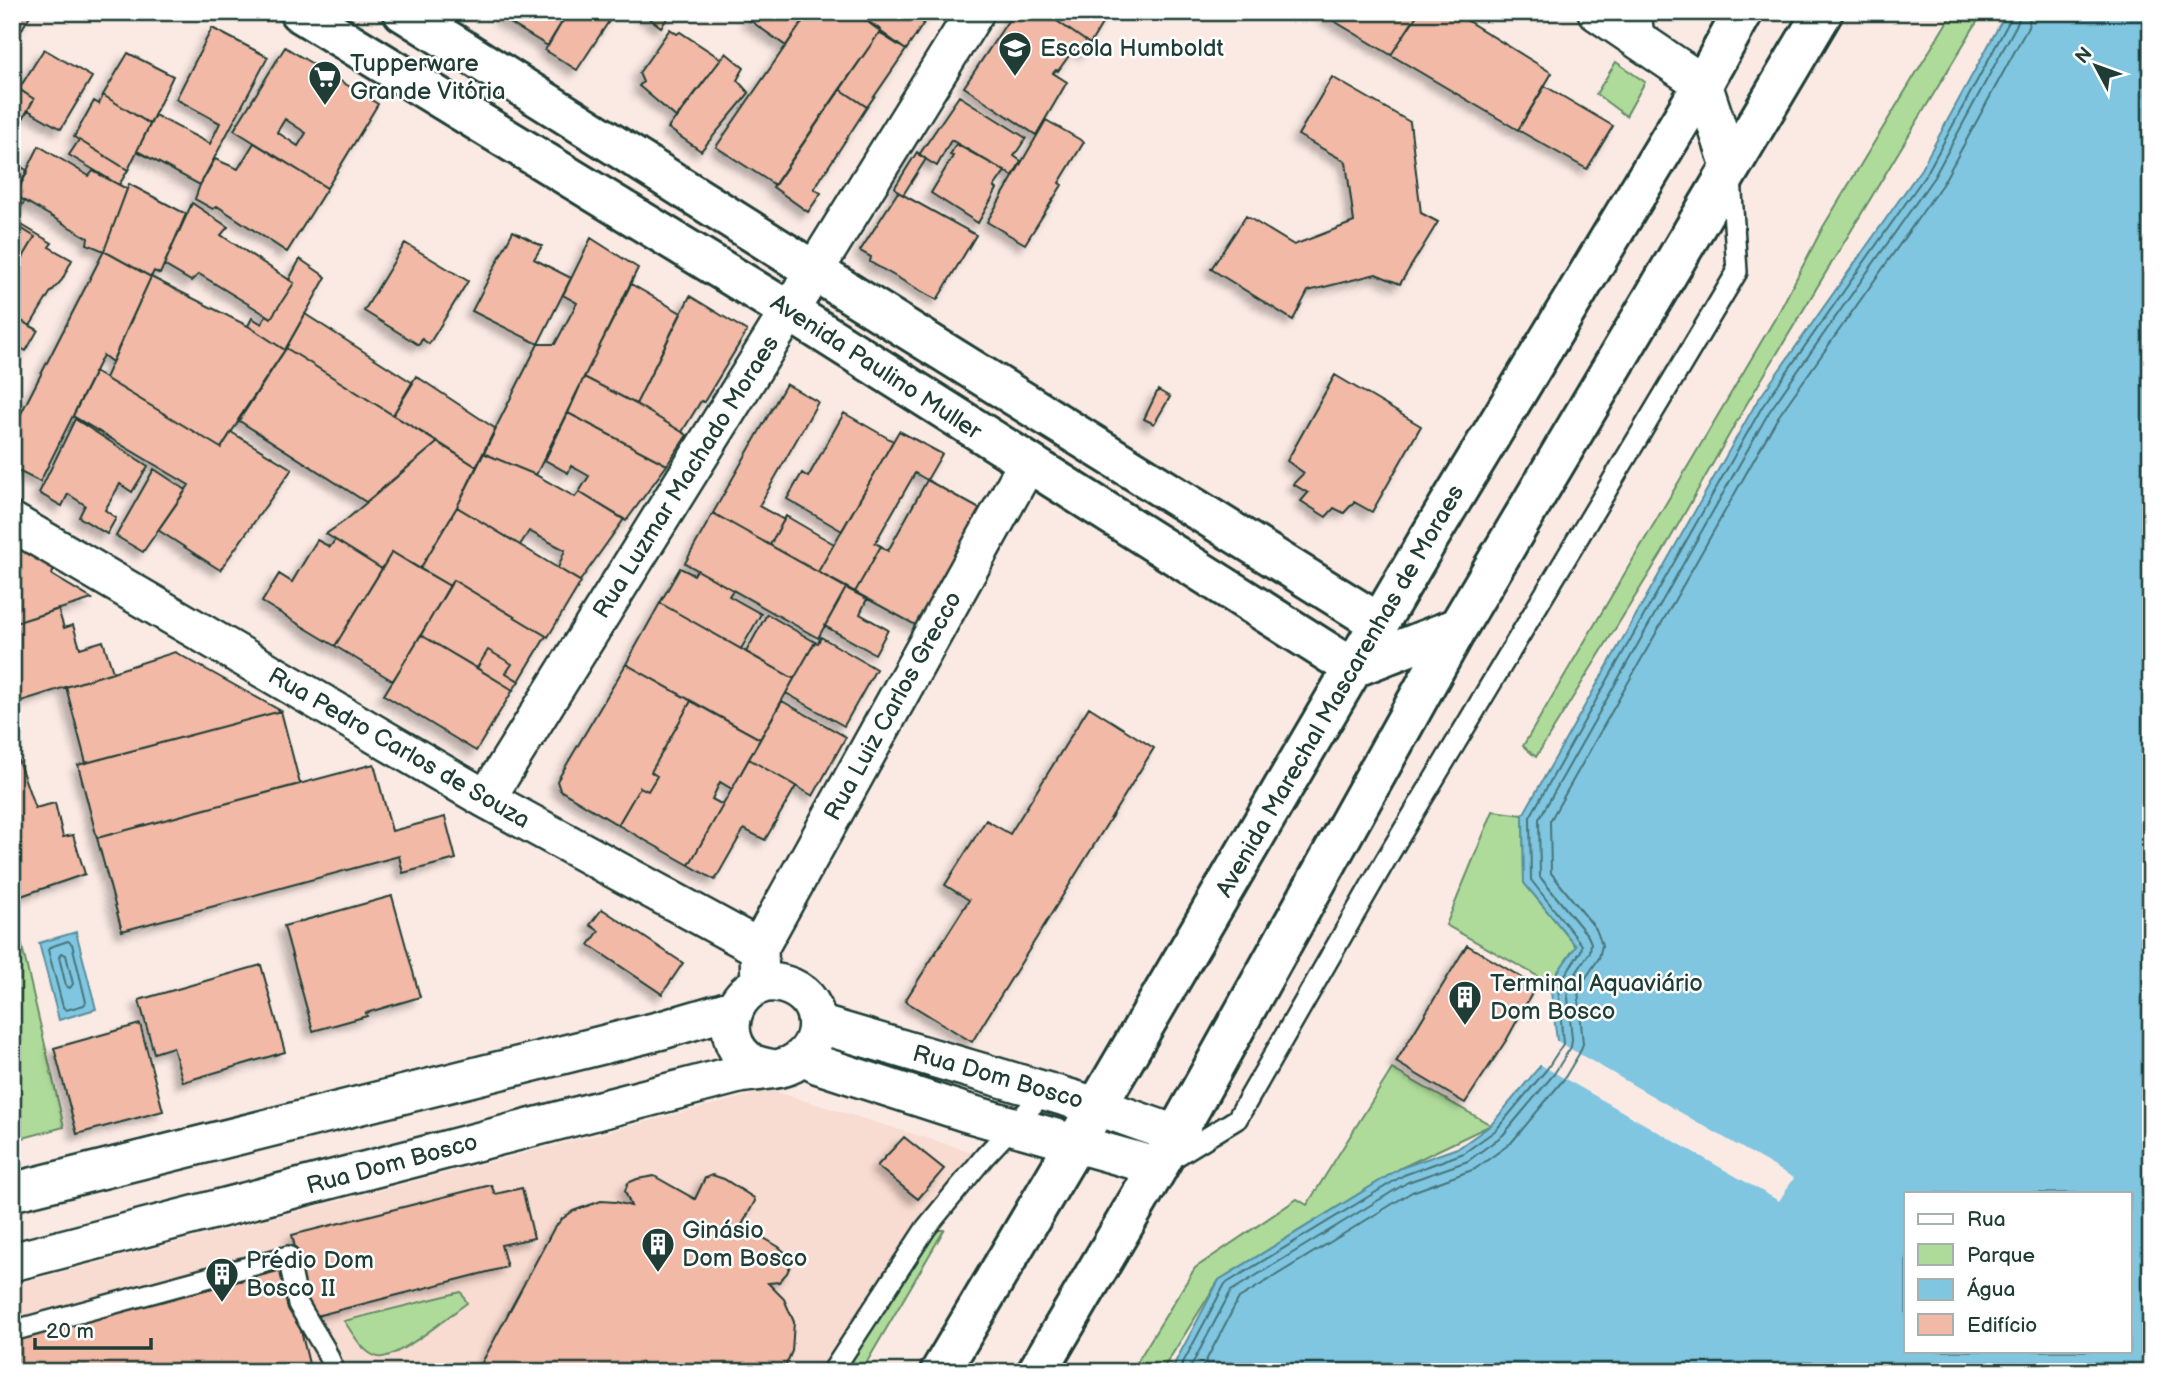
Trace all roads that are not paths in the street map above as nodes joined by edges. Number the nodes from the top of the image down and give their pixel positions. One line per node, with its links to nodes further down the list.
1 (299, 12): 11 (main road, Avenida Paulino Muller)
2 (403, 12): 10 (main road, Avenida Paulino Muller)
3 (975, 12): 10 (street, Rua Luzmar Machado Moraes)
4 (1597, 12): 7 (street)
5 (1743, 12): 8 (main road, Avenida Marechal Mascarenhas de Moraes)
6 (1823, 12): 9 (main road)
7 (1643, 29): 8 (street)
8 (1703, 85): 9 (street); 14 (main road, Avenida Marechal Mascarenhas de Moraes)
9 (1730, 166): 15 (main road); 27 (lane)
10 (814, 271): 11 (street, Rua Luzmar Machado Moraes); 14 (main road, Avenida Paulino Muller)
11 (789, 311): 12 (main road, Avenida Paulino Muller); 17 (street, Rua Luzmar Machado Moraes)
12 (1027, 464): 16 (main road, Avenida Paulino Muller); 18 (street, Rua Luiz Carlos Grecco)
13 (12, 522): 17 (street, Rua Pedro Carlos de Souza)
14 (1379, 623): 16 (main road, Avenida Marechal Mascarenhas de Moraes)
15 (1458, 627): 16 (main road); 25 (main road)
16 (1353, 668): 23 (main road, Avenida Marechal Mascarenhas de Moraes)
17 (486, 799): 18 (street, Rua Pedro Carlos de Souza)
18 (759, 948): 19 (street)
19 (746, 997): 20 (street); 21 (street); 28 (street)
20 (818, 1024): 21 (street); 22 (street, Rua Dom Bosco)
21 (788, 1063): 24 (street, Rua Dom Bosco); 29 (street, Rua Dom Bosco)
22 (1046, 1091): 23 (street, Rua Dom Bosco); 24 (lane)
23 (1096, 1106): 25 (street, Rua Dom Bosco); 26 (main road, Avenida Marechal Mascarenhas de Moraes)
24 (1014, 1126): 26 (street, Rua Dom Bosco); 32 (lane)
25 (1175, 1134): 27 (main road)
26 (1075, 1144): 27 (street, Rua Dom Bosco); 33 (main road, Avenida Marechal Mascarenhas de Moraes)
27 (1158, 1167): 34 (main road)
28 (12, 1192)
29 (12, 1262)
30 (12, 1331): 31 (lane)
31 (335, 1372)
32 (832, 1372)
33 (940, 1372)
34 (1037, 1372)

